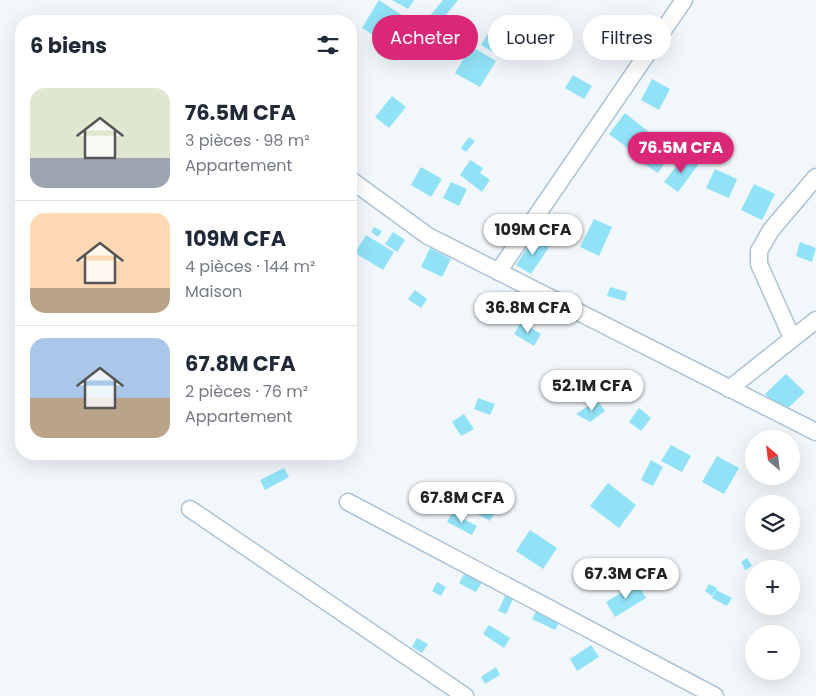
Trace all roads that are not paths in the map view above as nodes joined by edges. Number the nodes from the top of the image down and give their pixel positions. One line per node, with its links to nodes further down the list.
1 (684, 0): 4 (street)
2 (816, 177): 6 (street)
3 (357, 184): 4 (street)
4 (498, 272): 7 (street)
5 (816, 320): 6 (street)
6 (792, 338): 7 (street)
7 (729, 389): 8 (street)
8 (816, 432)
9 (348, 502): 12 (street)
10 (190, 509): 11 (street)
11 (465, 696)
12 (715, 696)

